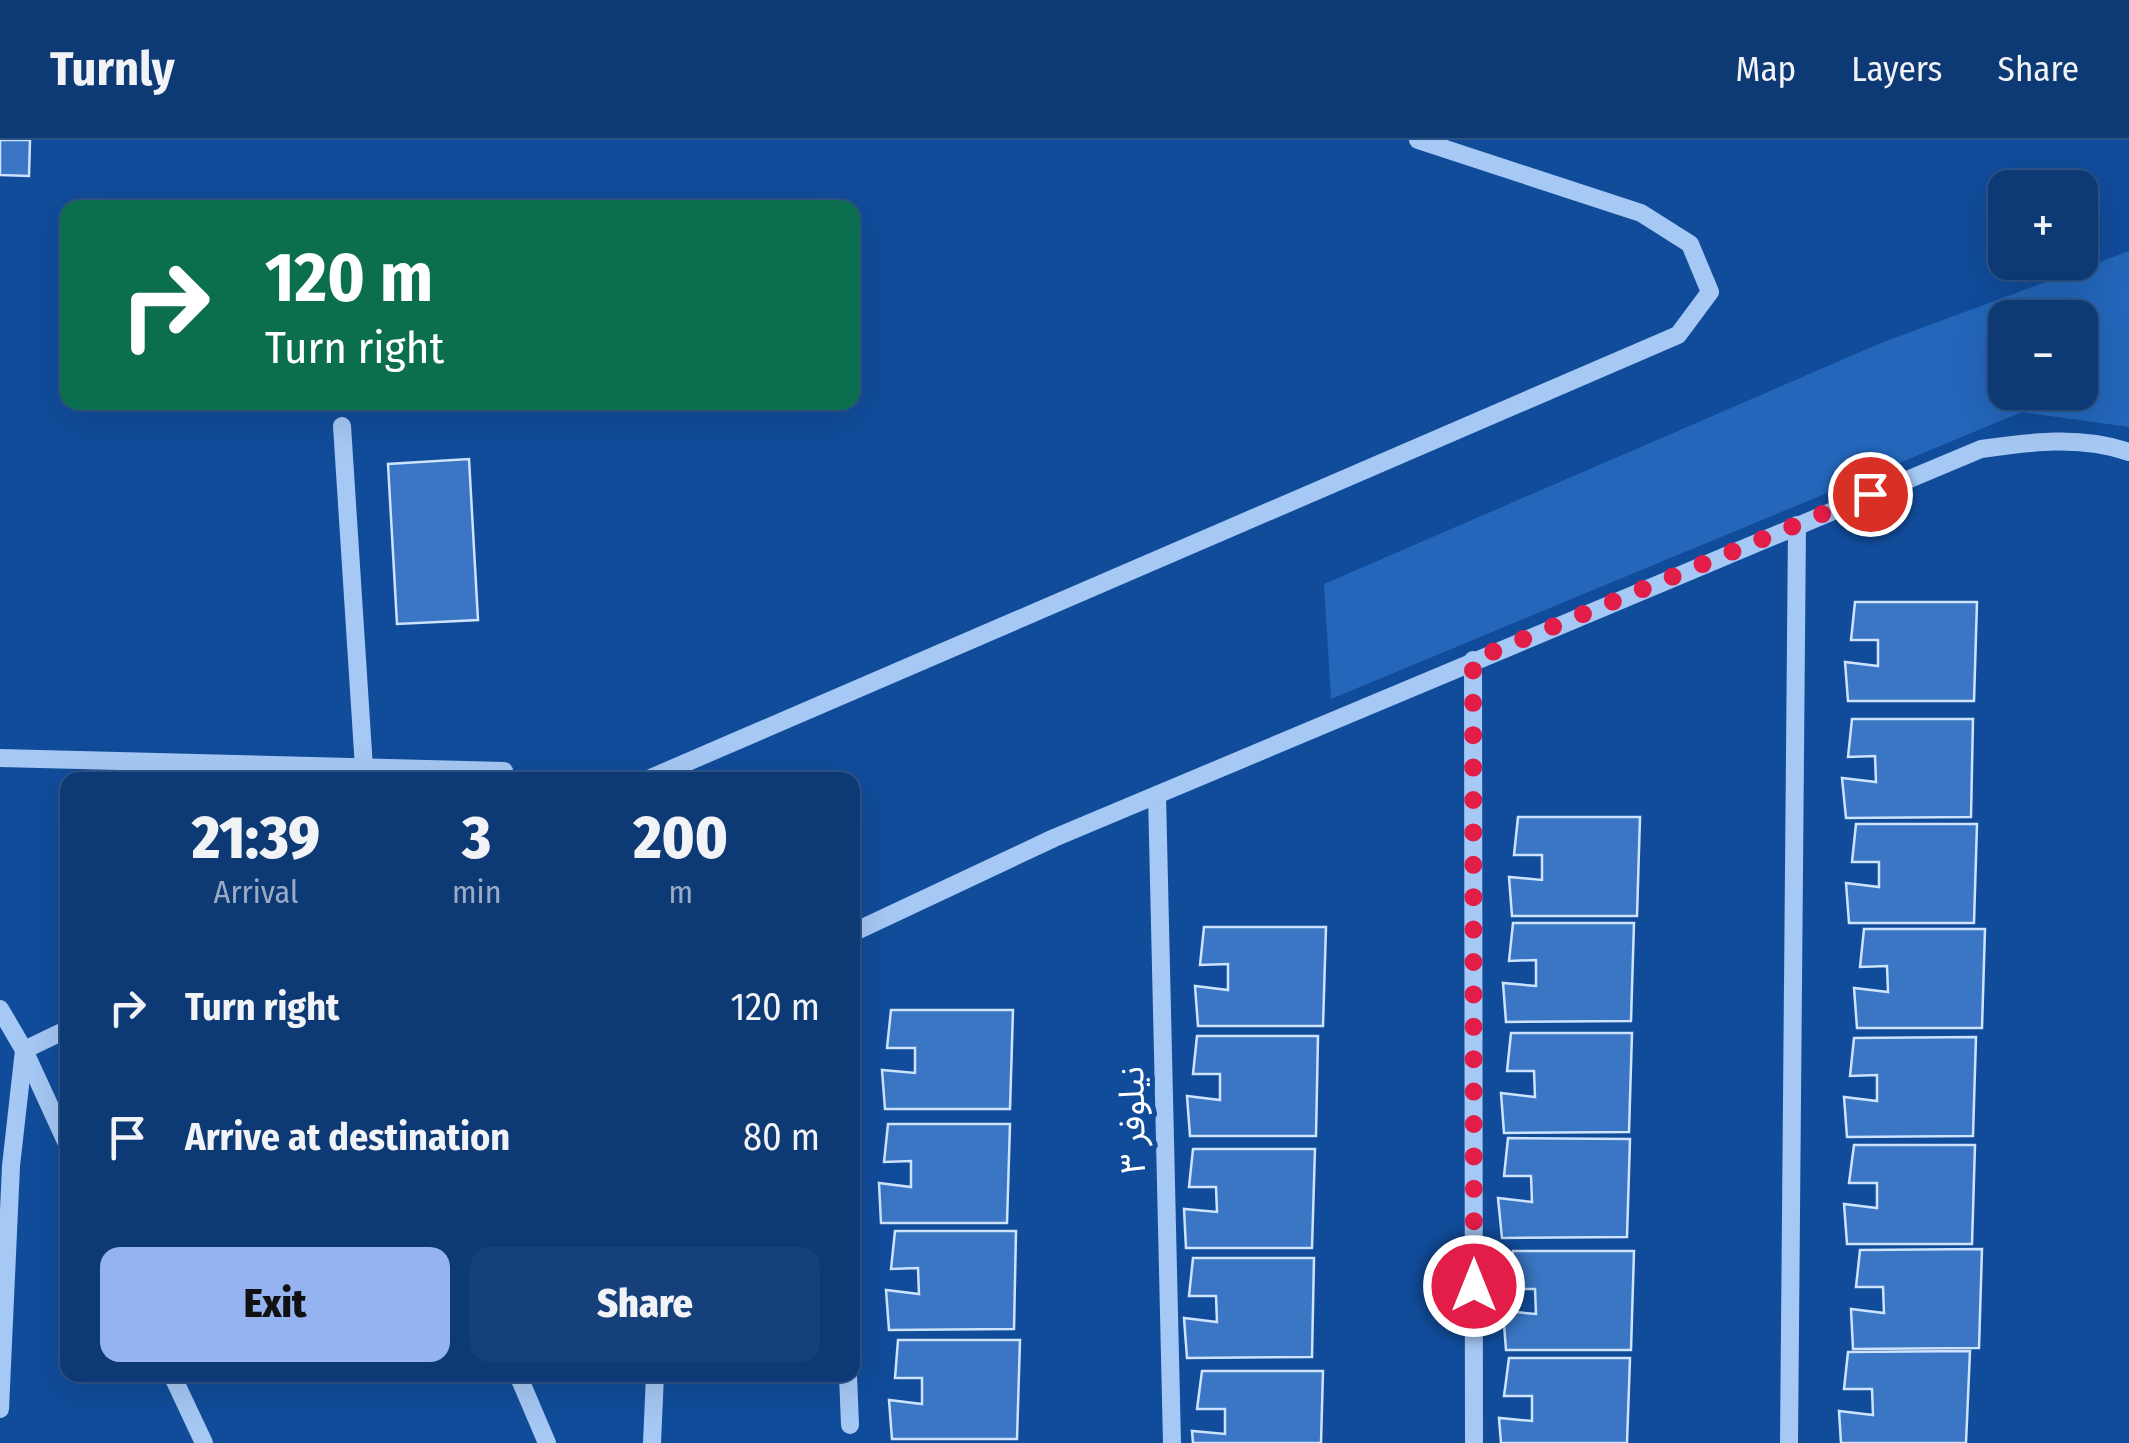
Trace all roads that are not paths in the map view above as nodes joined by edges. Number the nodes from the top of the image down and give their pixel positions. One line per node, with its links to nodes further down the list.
1 (1418, 140): 9 (street)
2 (342, 426): 7 (street)
3 (2129, 452): 4 (street)
4 (1797, 524): 5 (street); 27 (street)
5 (1473, 660): 10 (street); 26 (street)
6 (0, 758): 7 (street)
7 (364, 768): 8 (street)
8 (504, 771)
9 (665, 772)
10 (1158, 795): 11 (street); 25 (street, نیلوفر ٣)
11 (860, 929)
12 (0, 1009): 14 (street)
13 (60, 1033): 14 (street)
14 (24, 1050): 15 (street); 20 (street)
15 (60, 1129)
16 (175, 1382): 22 (street)
17 (521, 1382): 23 (street)
18 (654, 1382): 24 (street)
19 (848, 1382): 21 (street)
20 (0, 1409)
21 (850, 1424)
22 (204, 1443)
23 (547, 1443)
24 (652, 1443)
25 (1172, 1443)
26 (1474, 1443)
27 (1790, 1443)

